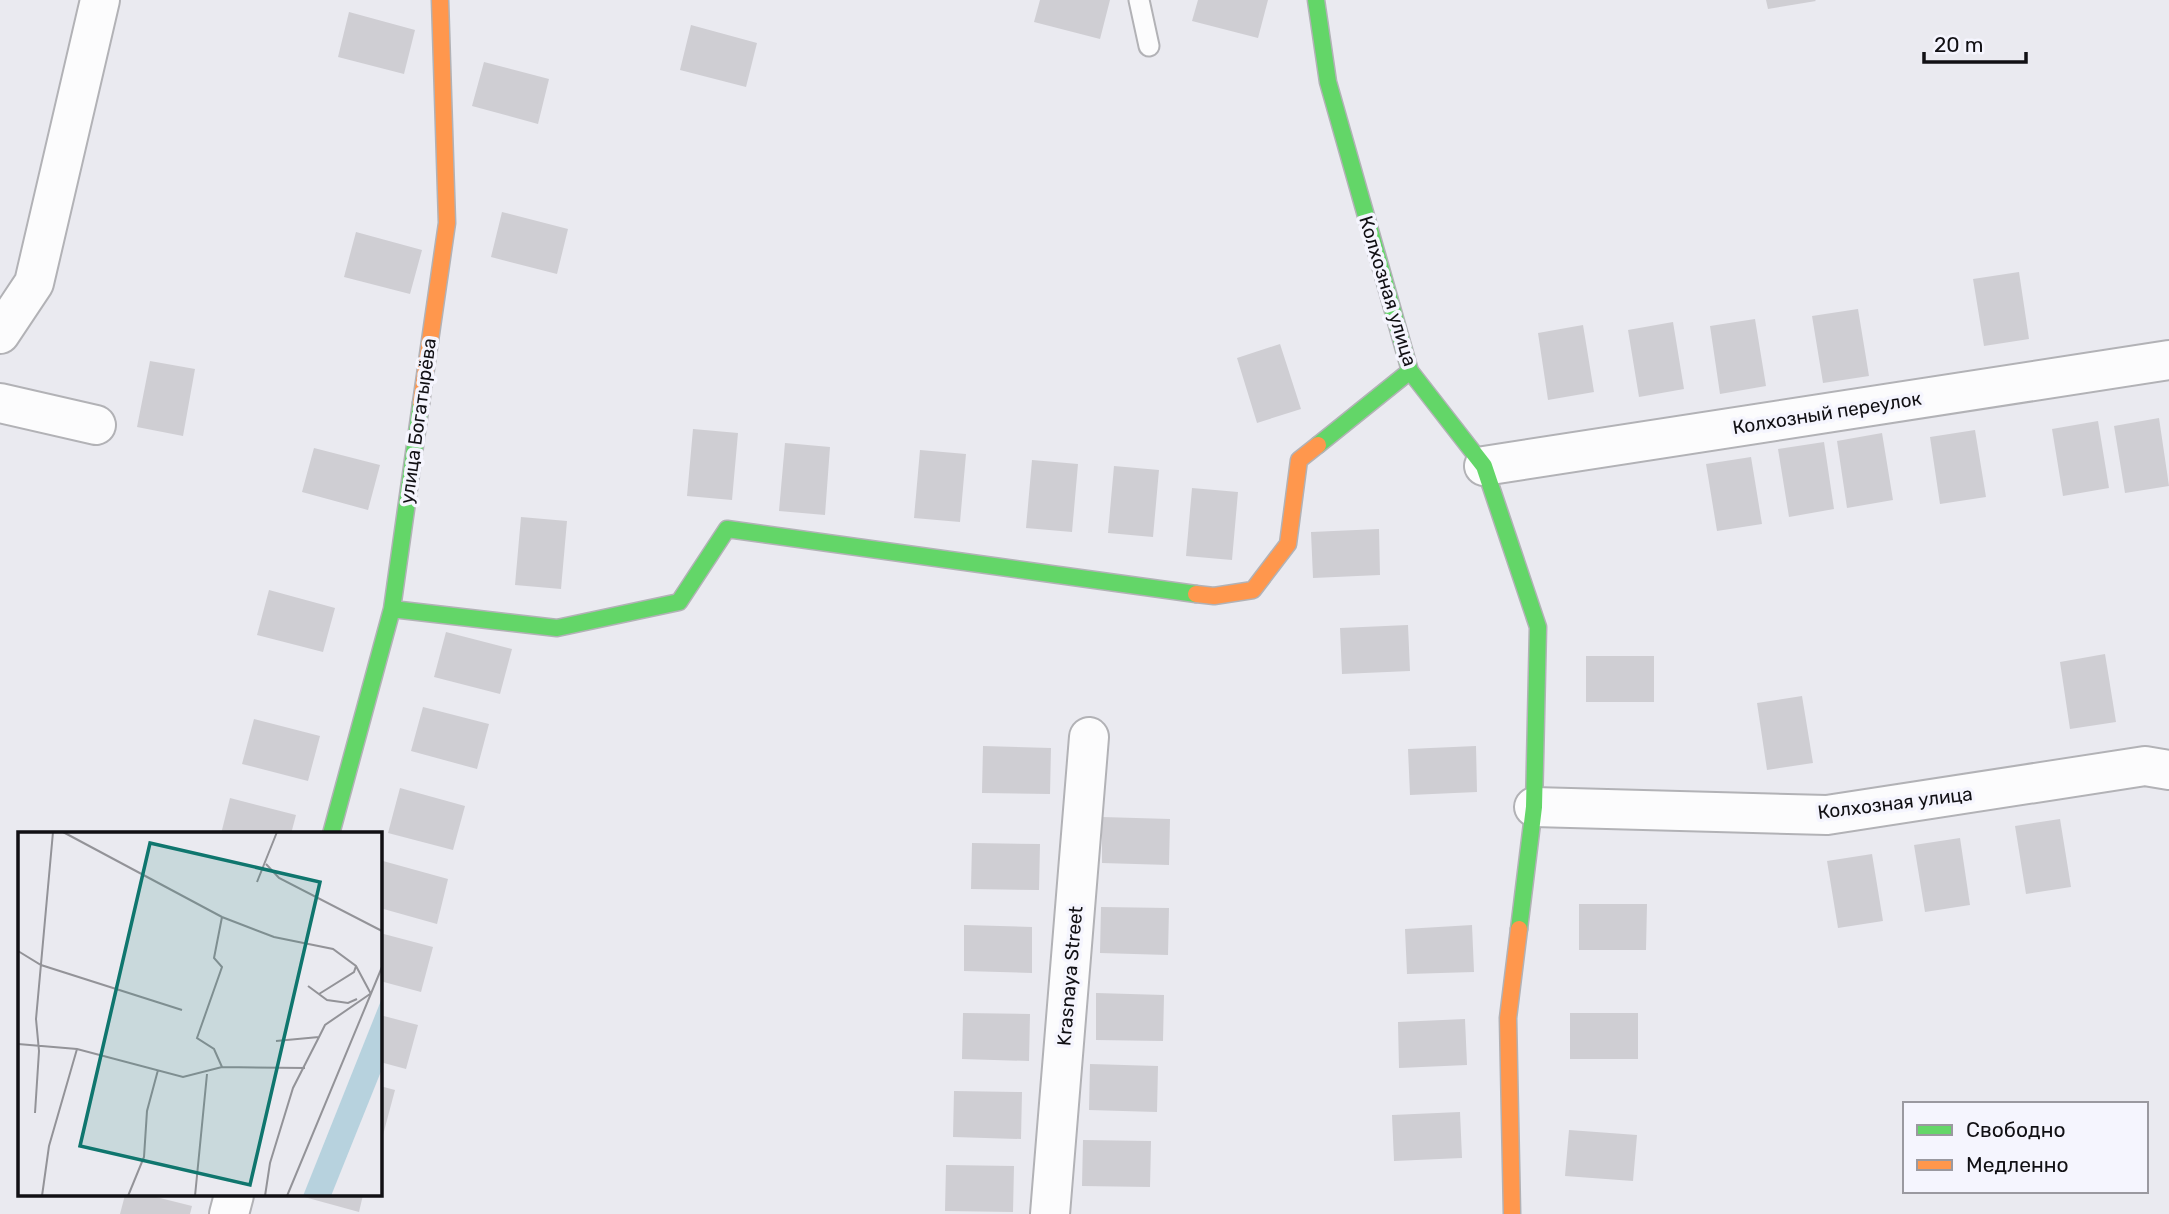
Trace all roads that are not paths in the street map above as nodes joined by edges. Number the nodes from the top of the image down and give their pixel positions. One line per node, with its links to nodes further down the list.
1 (100, 0): 6 (street)
2 (440, 0): 12 (street, улица Богатырёва)
3 (1139, 0): 5 (lane)
4 (1316, 0): 8 (street, Колхозная улица)
5 (1149, 47)
6 (0, 334)
7 (2169, 360): 11 (street, Колхозный переулок)
8 (1410, 371): 11 (street, Колхозная улица); 12 (street)
9 (0, 403): 10 (street)
10 (96, 425)
11 (1484, 466): 15 (street, Колхозная улица)
12 (392, 610): 16 (street, улица Богатырёва)
13 (1090, 737): 19 (street, Krasnaya Street)
14 (2169, 770): 15 (street, Колхозная улица)
15 (1534, 807): 20 (street, Колхозная улица)
16 (332, 832)
17 (234, 1196): 18 (street)
18 (229, 1214)
19 (1050, 1214)
20 (1512, 1214)

